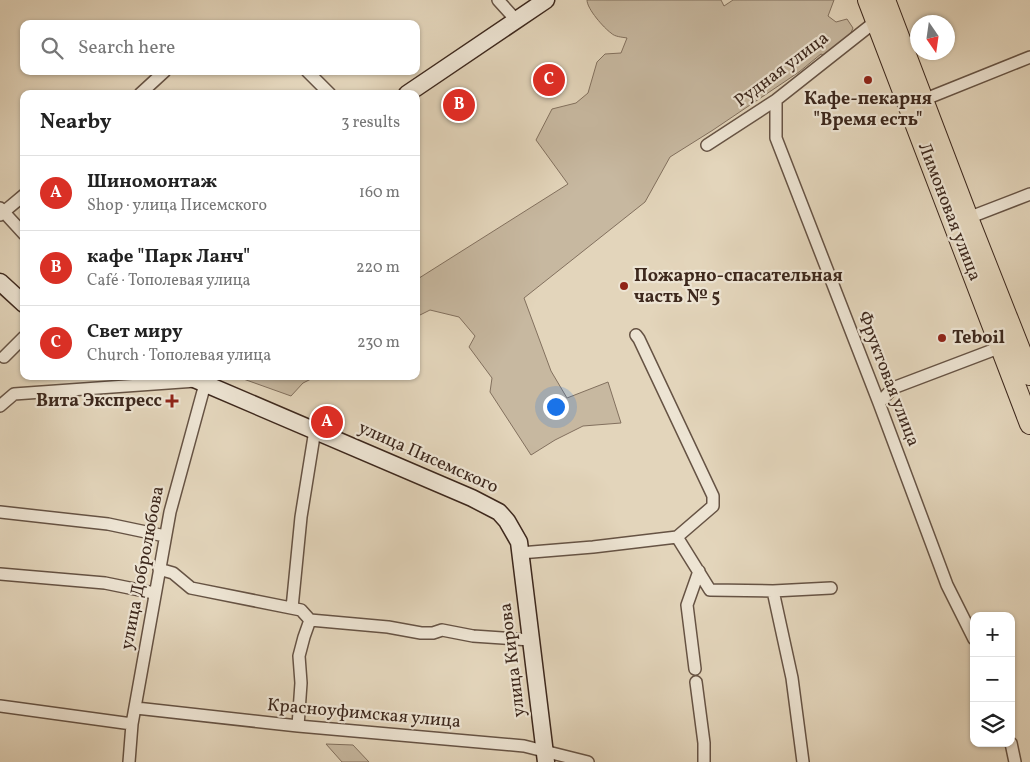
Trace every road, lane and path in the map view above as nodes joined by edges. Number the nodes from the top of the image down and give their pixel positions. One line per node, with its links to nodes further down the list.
1 (498, 0): 5 (street)
2 (546, 0): 5 (main road)
3 (868, 0): 6 (highway, Лимоновая улица)
4 (885, 0): 14 (highway, Лимоновая улица)
5 (516, 20): 12 (main road)
6 (876, 21): 13 (street, Рудная улица); 24 (highway, Лимоновая улица)
7 (1030, 57): 14 (street)
8 (161, 75): 10 (street)
9 (311, 75): 11 (street)
10 (145, 90)
11 (326, 90)
12 (412, 90)
13 (776, 100): 15 (street, Рудная улица); 29 (street, Фруктовая улица)
14 (923, 100): 19 (highway, Лимоновая улица)
15 (707, 145)
16 (1030, 194): 19 (street)
17 (20, 198): 18 (street)
18 (1, 212): 20 (street)
19 (968, 218): 24 (highway, Лимоновая улица)
20 (20, 230)
21 (0, 282): 22 (main road)
22 (20, 300)
23 (636, 335): 35 (street)
24 (1016, 341): 27 (highway, Лимоновая улица); 29 (street); 31 (highway, Лимоновая улица)
25 (20, 342): 26 (street)
26 (4, 357)
27 (1030, 375)
28 (197, 380): 30 (street); 32 (main road, улица Писемского); 34 (street, улица Добролюбова)
29 (879, 403): 45 (street, Фруктовая улица)
30 (0, 406)
31 (1030, 424)
32 (314, 430): 36 (main road, улица Писемского); 43 (street)
33 (0, 512): 34 (street)
34 (165, 536): 37 (street, улица Добролюбова)
35 (677, 537): 36 (street); 38 (street)
36 (520, 553): 46 (main road, улица Кирова)
37 (159, 569): 42 (street, улица Добролюбова); 43 (street)
38 (698, 571): 41 (street); 47 (street)
39 (0, 574): 42 (street)
40 (831, 588): 41 (street)
41 (774, 591): 58 (street)
42 (154, 593): 50 (street, улица Добролюбова)
43 (292, 608): 44 (street)
44 (310, 620): 46 (street); 52 (street)
45 (970, 631)
46 (531, 640): 54 (main road, улица Кирова)
47 (695, 669)
48 (696, 682): 57 (street)
49 (0, 706): 51 (street)
50 (136, 708): 51 (street, улица Добролюбова); 52 (street, Красноуфимская улица)
51 (132, 724): 55 (street, улица Добролюбова)
52 (298, 726): 54 (street, Красноуфимская улица)
53 (1012, 747): 59 (street)
54 (545, 756): 56 (street, Красноуфимская улица)
55 (128, 762)
56 (588, 762)
57 (704, 762)
58 (803, 762)
59 (1015, 762)

